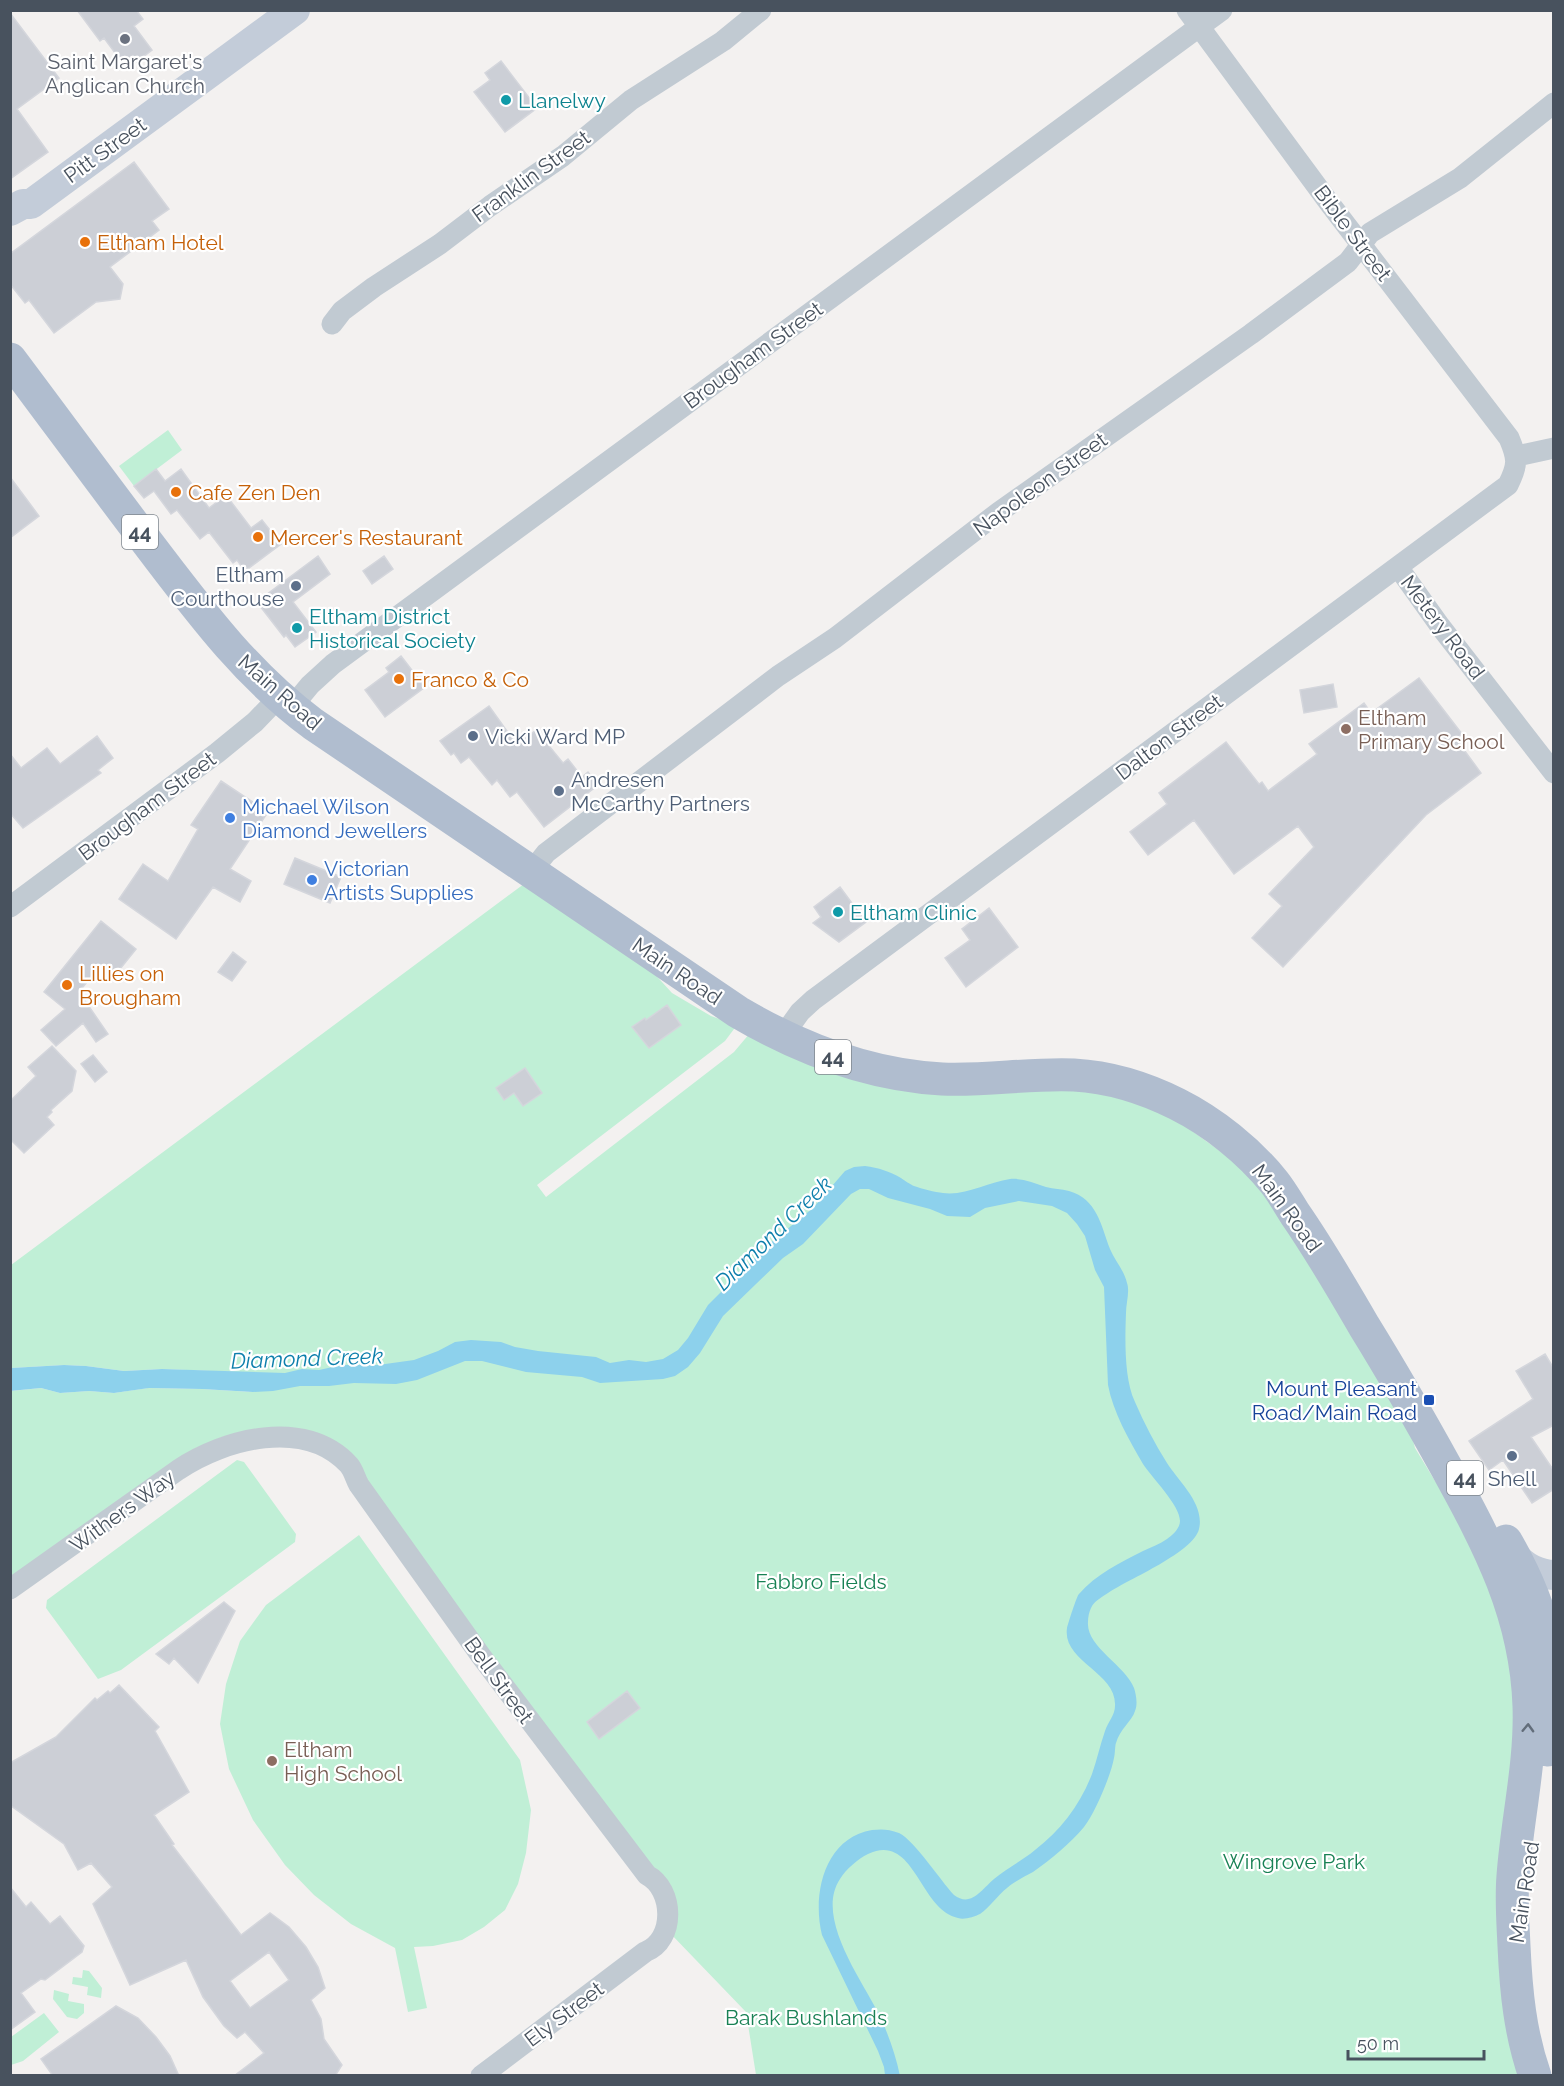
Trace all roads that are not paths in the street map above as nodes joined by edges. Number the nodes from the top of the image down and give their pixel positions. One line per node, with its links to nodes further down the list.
1 (295, 10): 6 (street, Pitt Street)
2 (761, 10): 9 (street, Franklin Street)
3 (1222, 10): 4 (street, Brougham Street)
4 (1194, 19): 8 (street, Bible Street); 14 (street, Brougham Street)
5 (1554, 103): 8 (street, Napoleon Street)
6 (21, 208): 7 (street, Pitt Street)
7 (10, 230)
8 (1361, 244): 12 (street, Bible Street); 16 (street, Napoleon Street)
9 (332, 324)
10 (10, 359): 14 (main road, Main Road / 44)
11 (1554, 448): 12 (street)
12 (1517, 456): 13 (street, Dalton Street)
13 (1398, 567): 15 (street, Metery Road); 18 (street, Dalton Street)
14 (285, 703): 16 (main road, Main Road / 44); 17 (street, Brougham Street)
15 (1554, 773)
16 (531, 872): 18 (main road, Main Road / 44)
17 (10, 907)
18 (782, 1037): 20 (main road, Main Road / 44)
19 (307, 1447): 23 (street, Withers Way); 25 (street, Bell Street)
20 (1486, 1525): 21 (main road, Main Road / 44); 24 (main road, Main Road)
21 (1514, 1555): 22 (street); 24 (main road, Main Road / 44)
22 (1554, 1575)
23 (10, 1589)
24 (1542, 1619): 27 (main road, Main Road / 44)
25 (661, 1926): 26 (street, Ely Street)
26 (481, 2076)
27 (1534, 2076)

